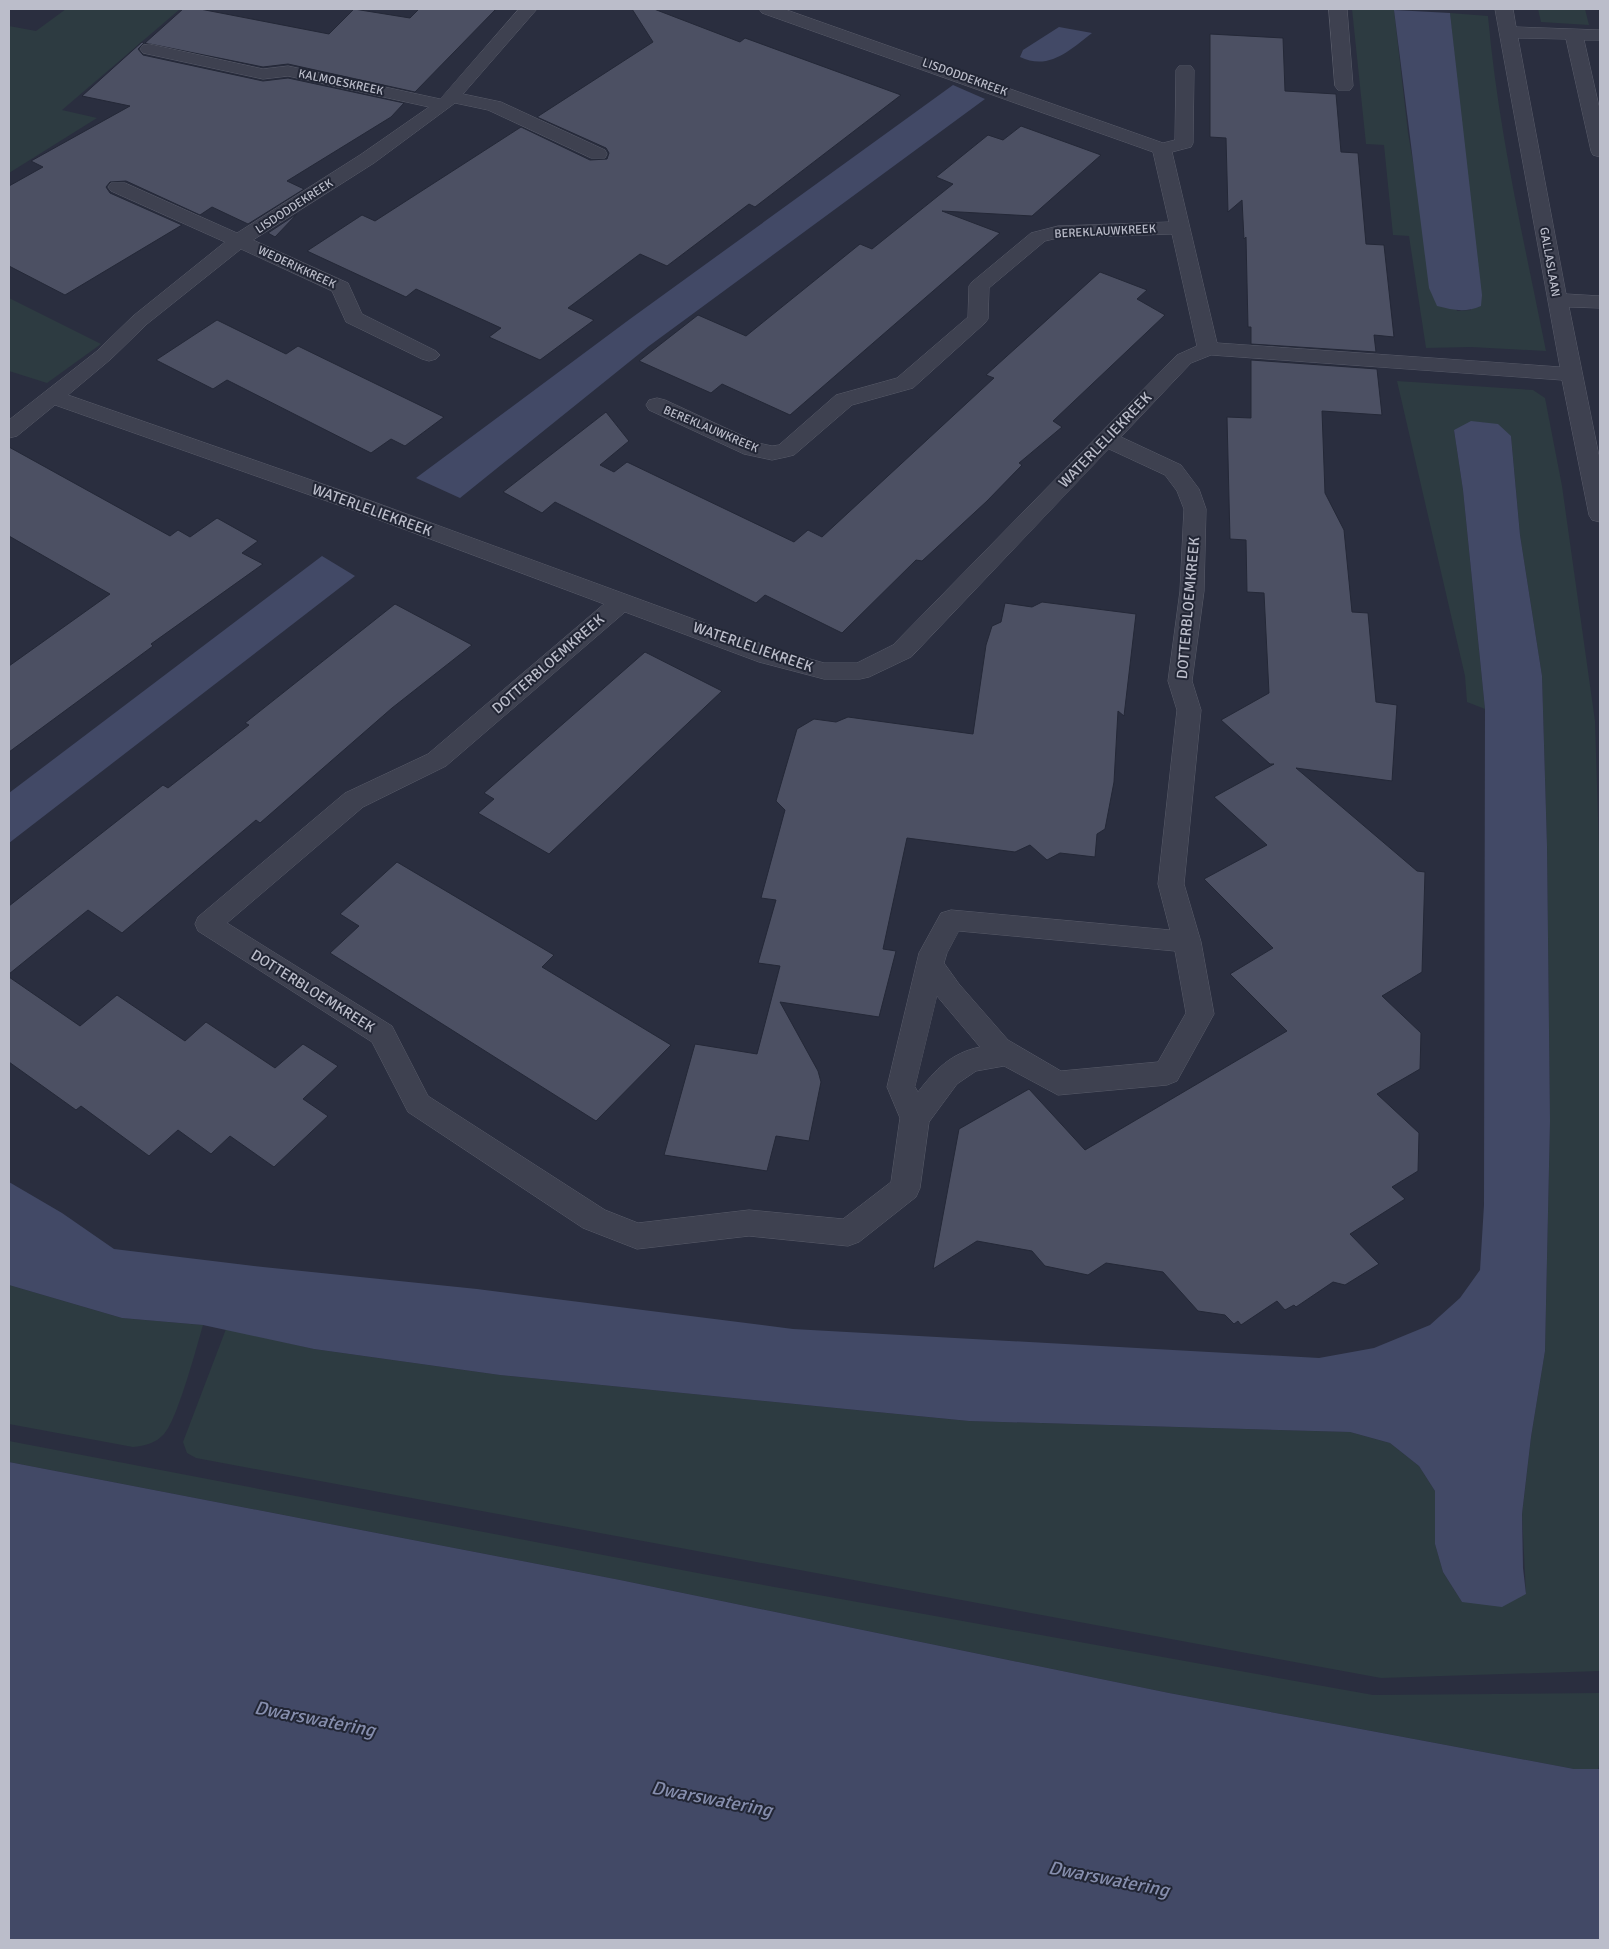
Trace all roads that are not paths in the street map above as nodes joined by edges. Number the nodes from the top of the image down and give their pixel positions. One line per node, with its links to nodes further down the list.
1 (528, 9): 11 (street, LISDODDEKREEK)
2 (768, 9): 12 (street, LISDODDEKREEK)
3 (1338, 9): 10 (street)
4 (1500, 9): 5 (street, GALLASLAAN)
5 (1508, 32): 6 (street); 18 (street, GALLASLAAN)
6 (1574, 35): 7 (street); 13 (street)
7 (1600, 35)
8 (149, 49): 11 (street, KALMOESKREEK)
9 (1185, 70): 12 (street)
10 (1344, 86)
11 (448, 101): 14 (street, KALMOESKREEK); 17 (street, LISDODDEKREEK)
12 (1162, 149): 16 (street)
13 (1600, 150)
14 (598, 154)
15 (118, 187): 17 (street, WEDERIKKREEK)
16 (1180, 228): 20 (street); 24 (street, BEREKLAUWKREEK)
17 (240, 240): 21 (street, WEDERIKKREEK); 23 (street, LISDODDEKREEK)
18 (1557, 300): 19 (street); 22 (street, GALLASLAAN)
19 (1600, 302)
20 (1208, 349): 22 (street, WATERLELIEKREEK); 26 (street, WATERLELIEKREEK)
21 (429, 355)
22 (1572, 374): 27 (street, GALLASLAAN)
23 (53, 396): 25 (street, LISDODDEKREEK); 28 (street, WATERLELIEKREEK)
24 (657, 406)
25 (9, 431)
26 (1106, 439): 28 (street, WATERLELIEKREEK); 29 (street, DOTTERBLOEMKREEK)
27 (1600, 515)
28 (622, 601): 32 (street, DOTTERBLOEMKREEK)
29 (1186, 942): 30 (street); 31 (street, DOTTERBLOEMKREEK)
30 (931, 965): 31 (street, DOTTERBLOEMKREEK); 32 (street)
31 (1007, 1054): 32 (street, DOTTERBLOEMKREEK)
32 (915, 1118)

